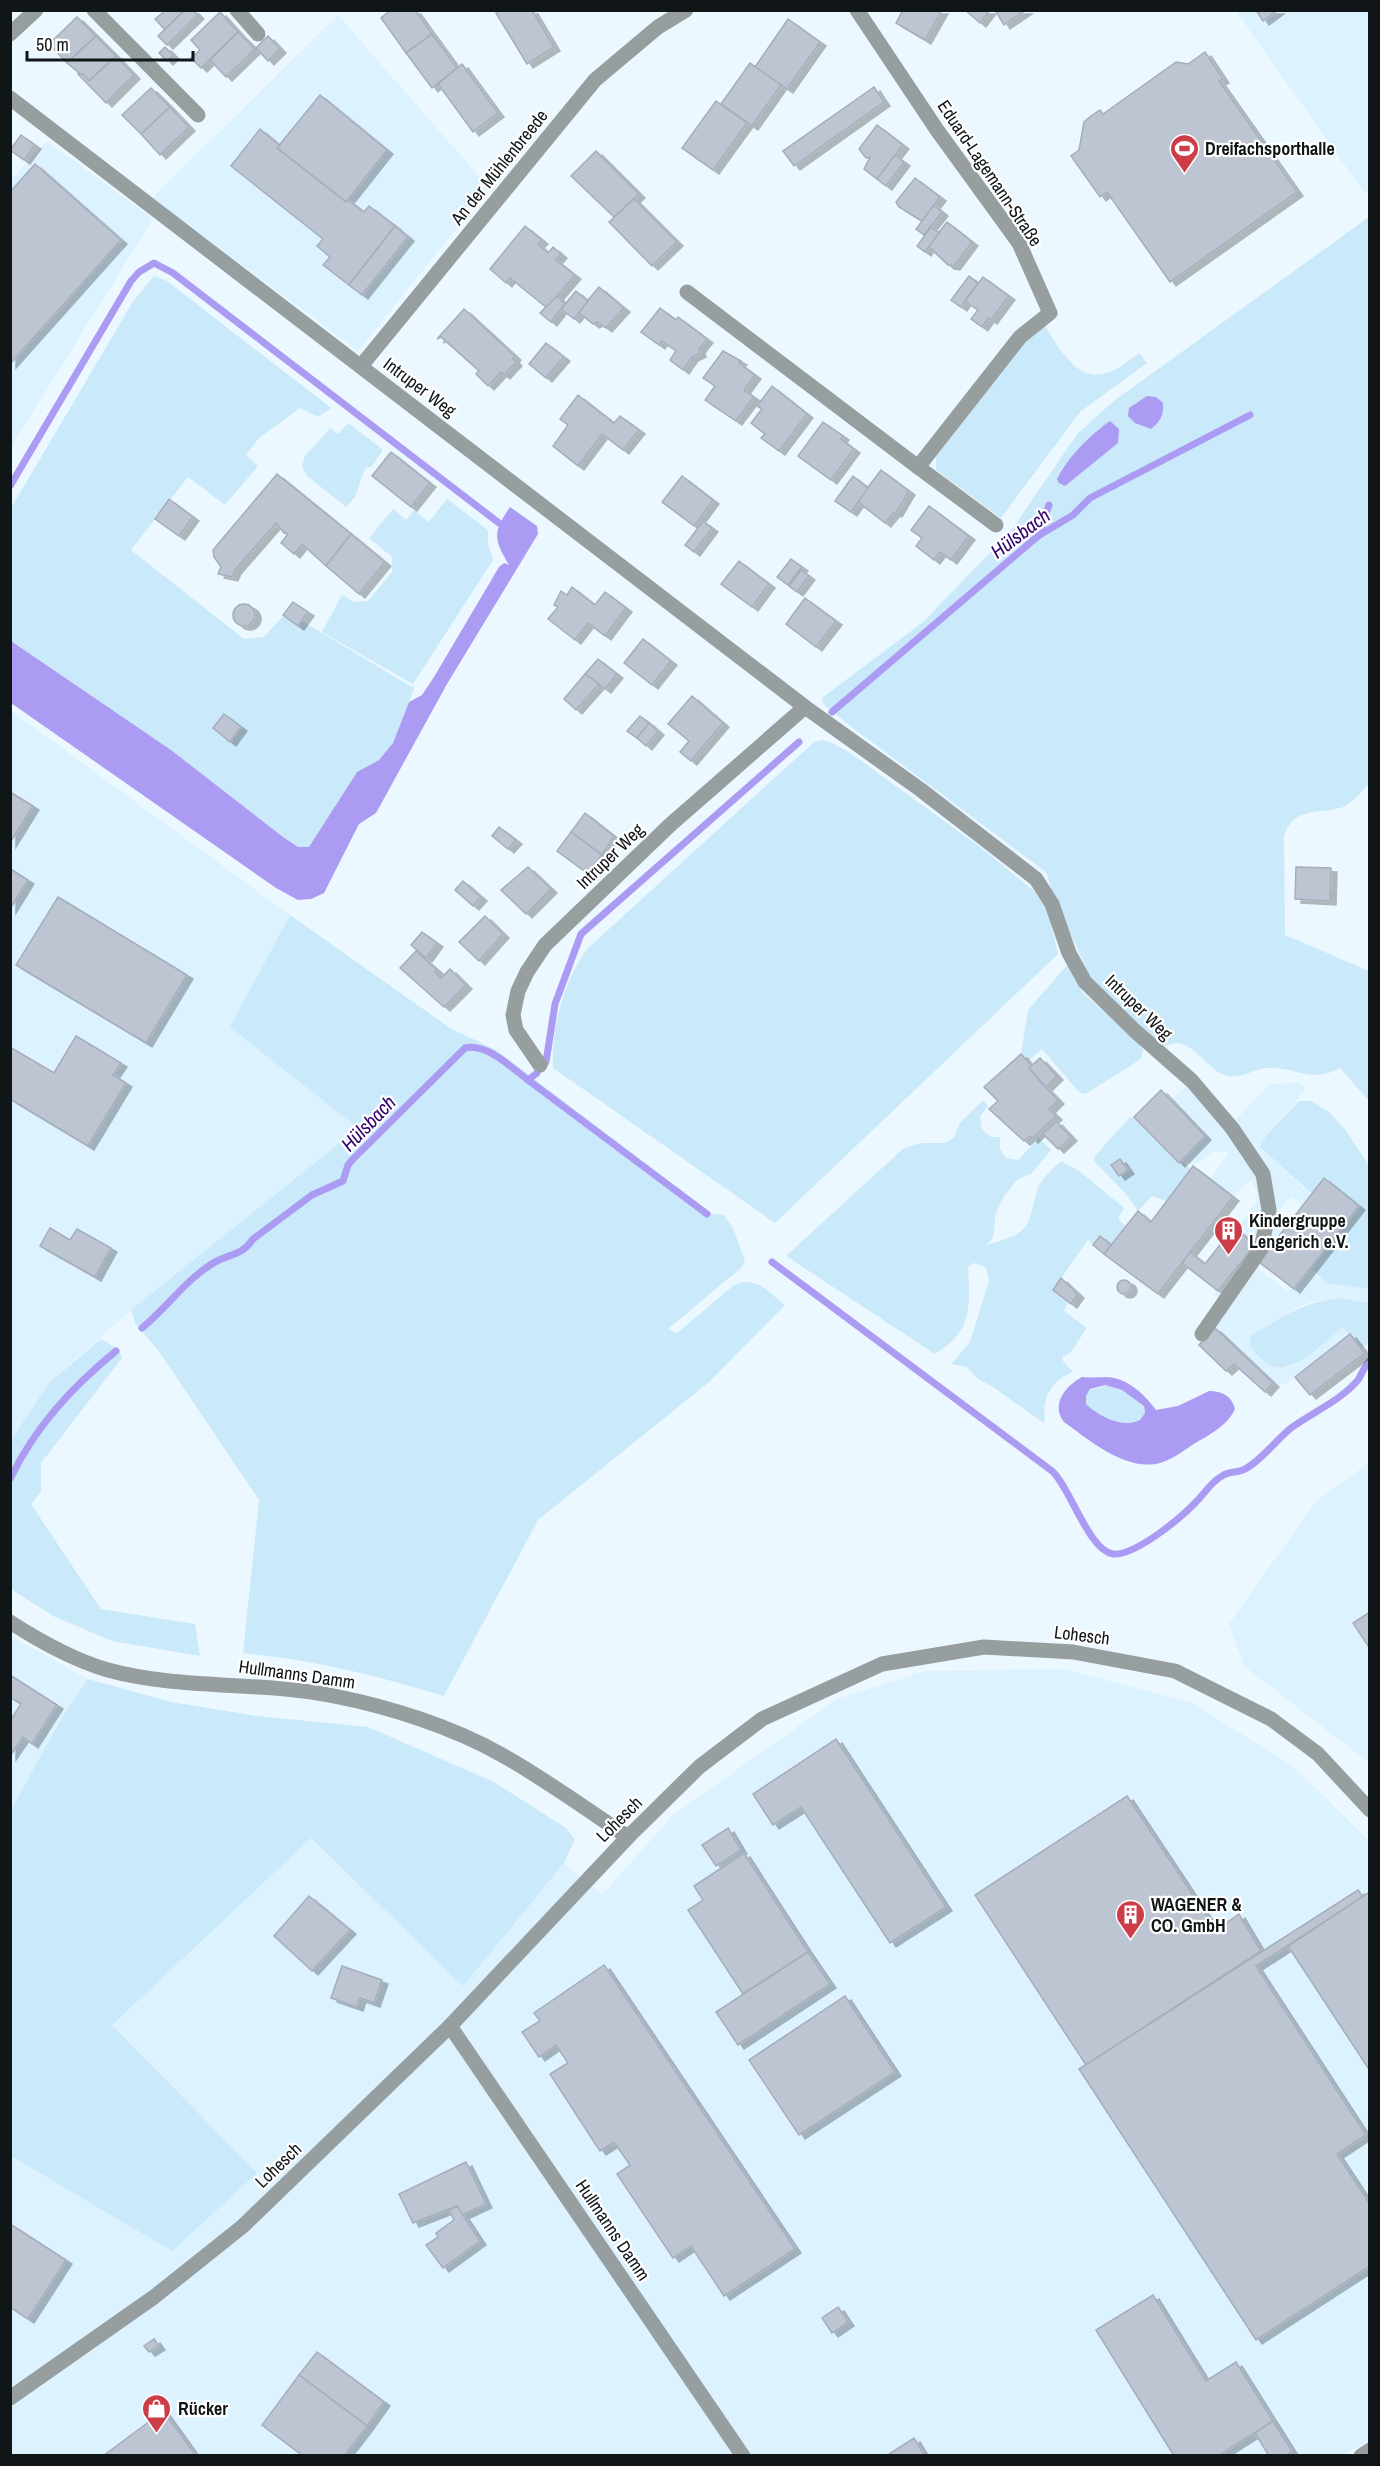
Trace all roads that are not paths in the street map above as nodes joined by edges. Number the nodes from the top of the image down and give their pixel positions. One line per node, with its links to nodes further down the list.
1 (36, 10): 6 (street)
2 (94, 10): 9 (street)
3 (237, 10): 7 (street)
4 (686, 10): 11 (street, An der Mühlenbreede)
5 (857, 10): 12 (street, Eduard-Lagemann-Straße)
6 (10, 33)
7 (258, 33)
8 (10, 99): 11 (street, Intruper Weg)
9 (198, 115)
10 (687, 292): 12 (street)
11 (361, 366): 14 (street, Intruper Weg)
12 (918, 467): 13 (street)
13 (996, 525)
14 (805, 707): 15 (street, Intruper Weg); 16 (street, Intruper Weg)
15 (540, 1065)
16 (1202, 1334)
17 (10, 1622): 19 (street, Hullmanns Damm)
18 (1370, 1810): 19 (street, Lohesch)
19 (627, 1837): 20 (street, Lohesch)
20 (450, 2026): 21 (street, Lohesch); 23 (street, Hullmanns Damm)
21 (10, 2398)
22 (1370, 2450): 24 (street)
23 (743, 2456)
24 (1361, 2456)

